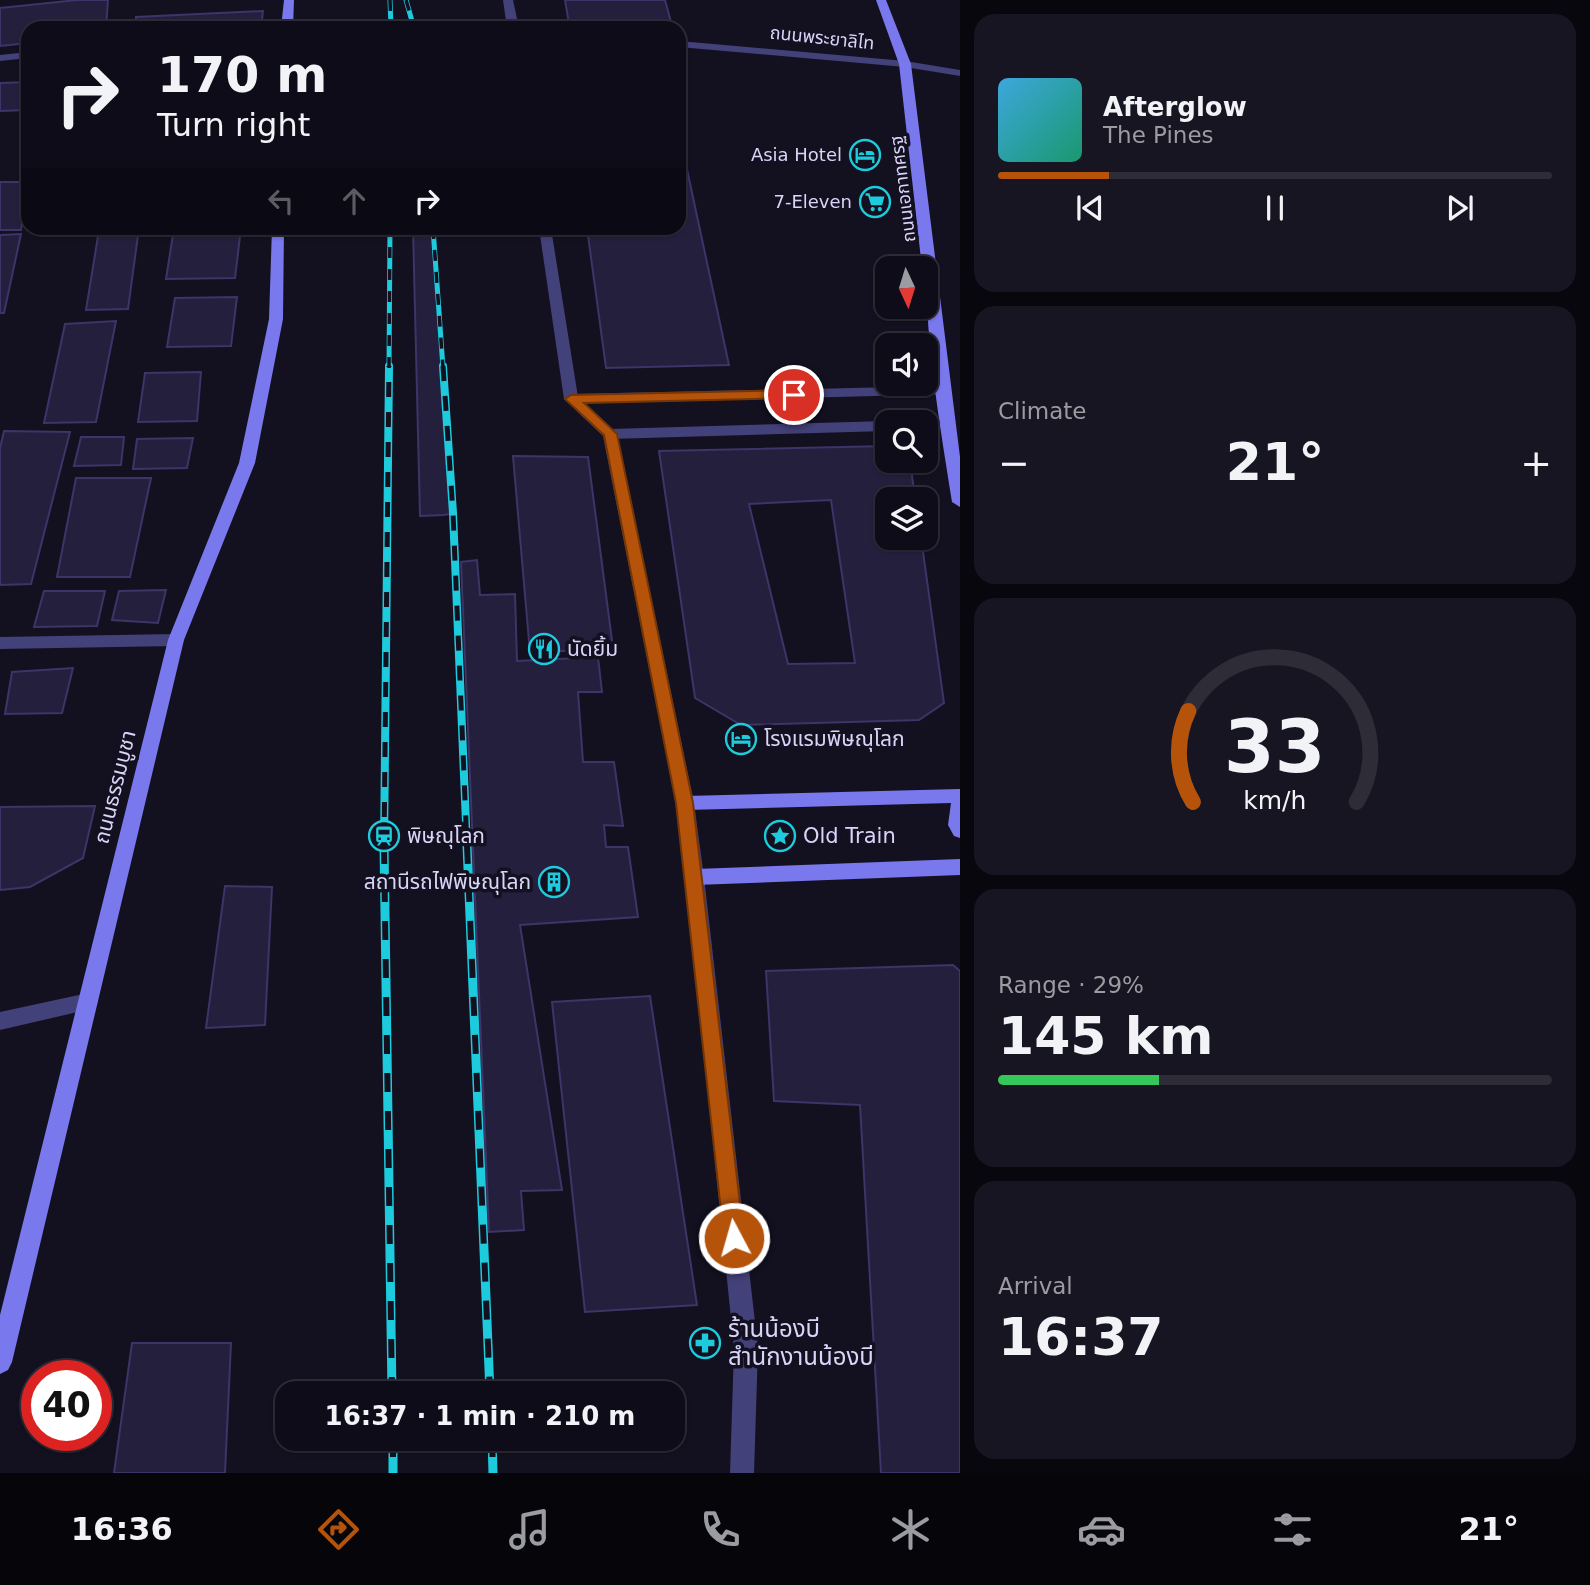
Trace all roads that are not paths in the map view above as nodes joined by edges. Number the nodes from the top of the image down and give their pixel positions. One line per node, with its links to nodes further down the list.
1 (289, 0): 4 (main road)
2 (508, 0): 5 (street)
3 (881, 0): 9 (main road, ถนนเอกาทศรฐ)
4 (288, 21)
5 (512, 21)
6 (686, 45): 9 (street, ถนนพระยาลิไท)
7 (21, 56): 8 (street)
8 (0, 58)
9 (905, 64): 10 (street, ถนนพระยาลิไท); 13 (main road, ถนนเอกาทศรฐ)
10 (960, 73)
11 (278, 235): 19 (main road, ถนนธรรมบูชา)
12 (546, 235): 14 (street)
13 (944, 391): 14 (street); 15 (main road, ถนนเอกาทศรฐ)
14 (571, 399): 17 (street)
15 (954, 424): 18 (main road, ถนนเอกาทศรฐ)
16 (875, 426): 17 (street)
17 (610, 434): 22 (street)
18 (960, 502)
19 (176, 639): 20 (street); 27 (main road, ถนนธรรมบูชา)
20 (0, 643)
21 (960, 796): 22 (main road)
22 (685, 803): 26 (street)
23 (960, 804): 24 (main road)
24 (960, 831)
25 (960, 867): 26 (main road)
26 (695, 877): 30 (street)
27 (88, 1002): 28 (street); 29 (main road, ถนนธรรมบูชา)
28 (0, 1021)
29 (0, 1362)
30 (742, 1473)

